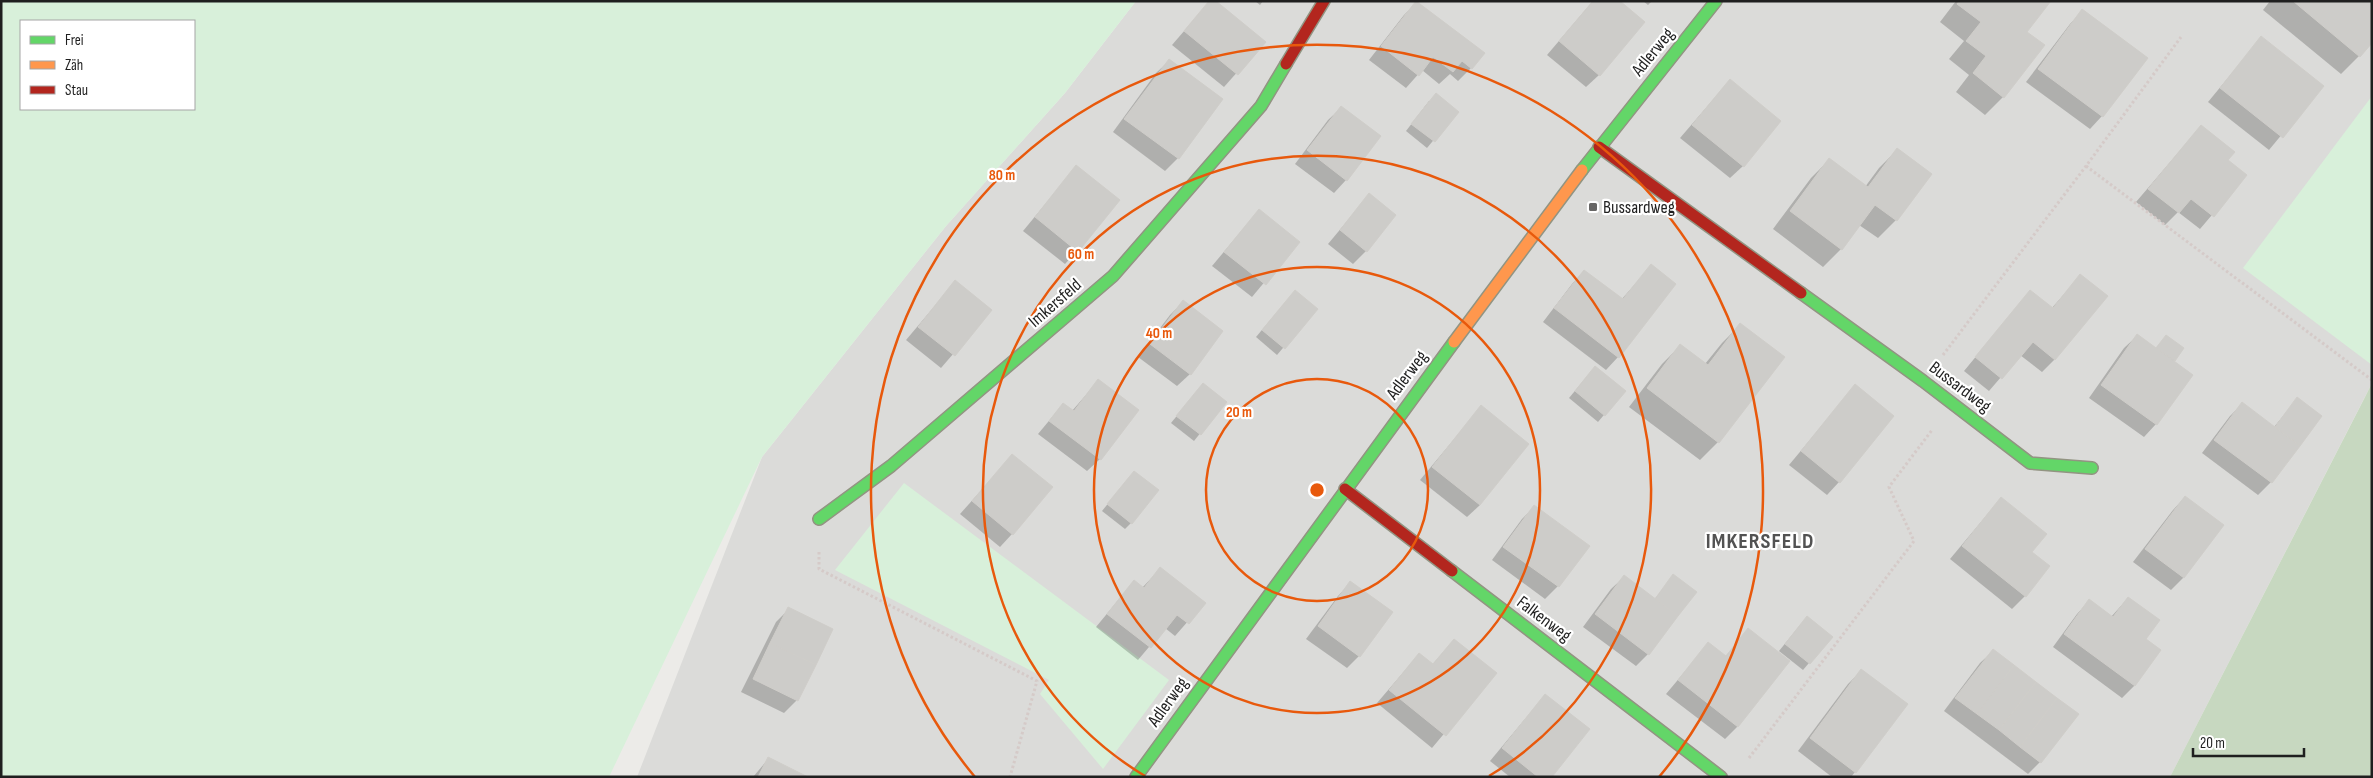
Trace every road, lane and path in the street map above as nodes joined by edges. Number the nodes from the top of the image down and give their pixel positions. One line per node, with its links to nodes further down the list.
1 (1324, 1): 11 (street, Imkersfeld)
2 (1716, 1): 4 (street, Adlerweg)
3 (2181, 37): 5 (path)
4 (1599, 147): 7 (street, Bussardweg); 10 (street, Adlerweg)
5 (2086, 166): 6 (path); 7 (path)
6 (2372, 380)
7 (1923, 381): 8 (street, Bussardweg)
8 (1952, 403): 9 (street, Bussardweg); 12 (path)
9 (2092, 468)
10 (1345, 489): 14 (street, Adlerweg); 15 (street, Falkenweg)
11 (819, 519): 13 (path)
12 (1747, 761)
13 (1010, 777)
14 (1136, 777)
15 (1721, 777)

